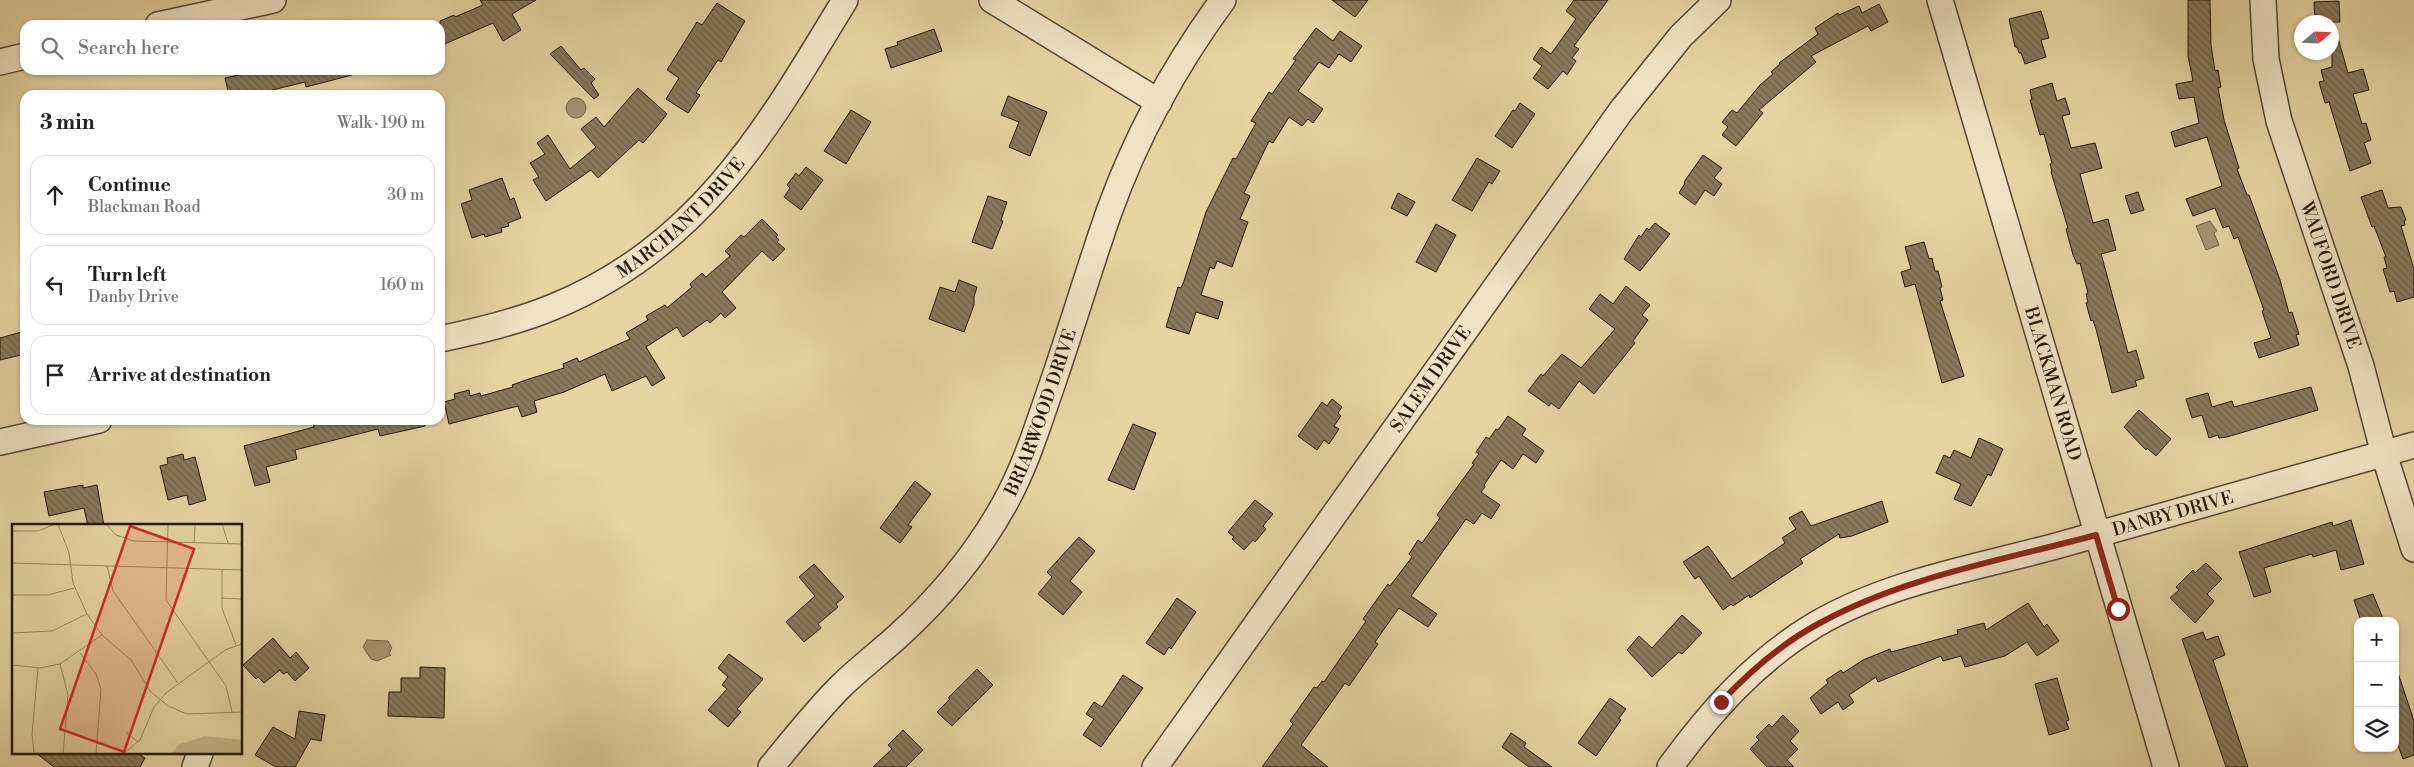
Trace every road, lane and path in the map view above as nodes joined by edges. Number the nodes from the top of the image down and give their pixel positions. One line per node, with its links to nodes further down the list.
1 (273, 0): 8 (street)
2 (845, 0): 12 (street, MARCHANT DRIVE)
3 (992, 0): 11 (street)
4 (1223, 0): 11 (street, BRIARWOOD DRIVE)
5 (1718, 0): 22 (street, SALEM DRIVE)
6 (1940, 0): 17 (street, BLACKMAN ROAD)
7 (2263, 0): 16 (street, WAUFORD DRIVE)
8 (181, 20)
9 (20, 57): 10 (street)
10 (0, 62)
11 (1159, 102): 21 (street, BRIARWOOD DRIVE)
12 (445, 338)
13 (76, 425): 14 (street)
14 (0, 442)
15 (2414, 445): 16 (street, DANBY DRIVE)
16 (2384, 454): 17 (street, DANBY DRIVE); 18 (street, WAUFORD DRIVE)
17 (2096, 535): 23 (street, DANBY DRIVE); 24 (street, BLACKMAN ROAD)
18 (2414, 549)
19 (200, 754): 20 (street)
20 (195, 767)
21 (771, 767)
22 (1155, 767)
23 (1670, 767)
24 (2166, 767)

